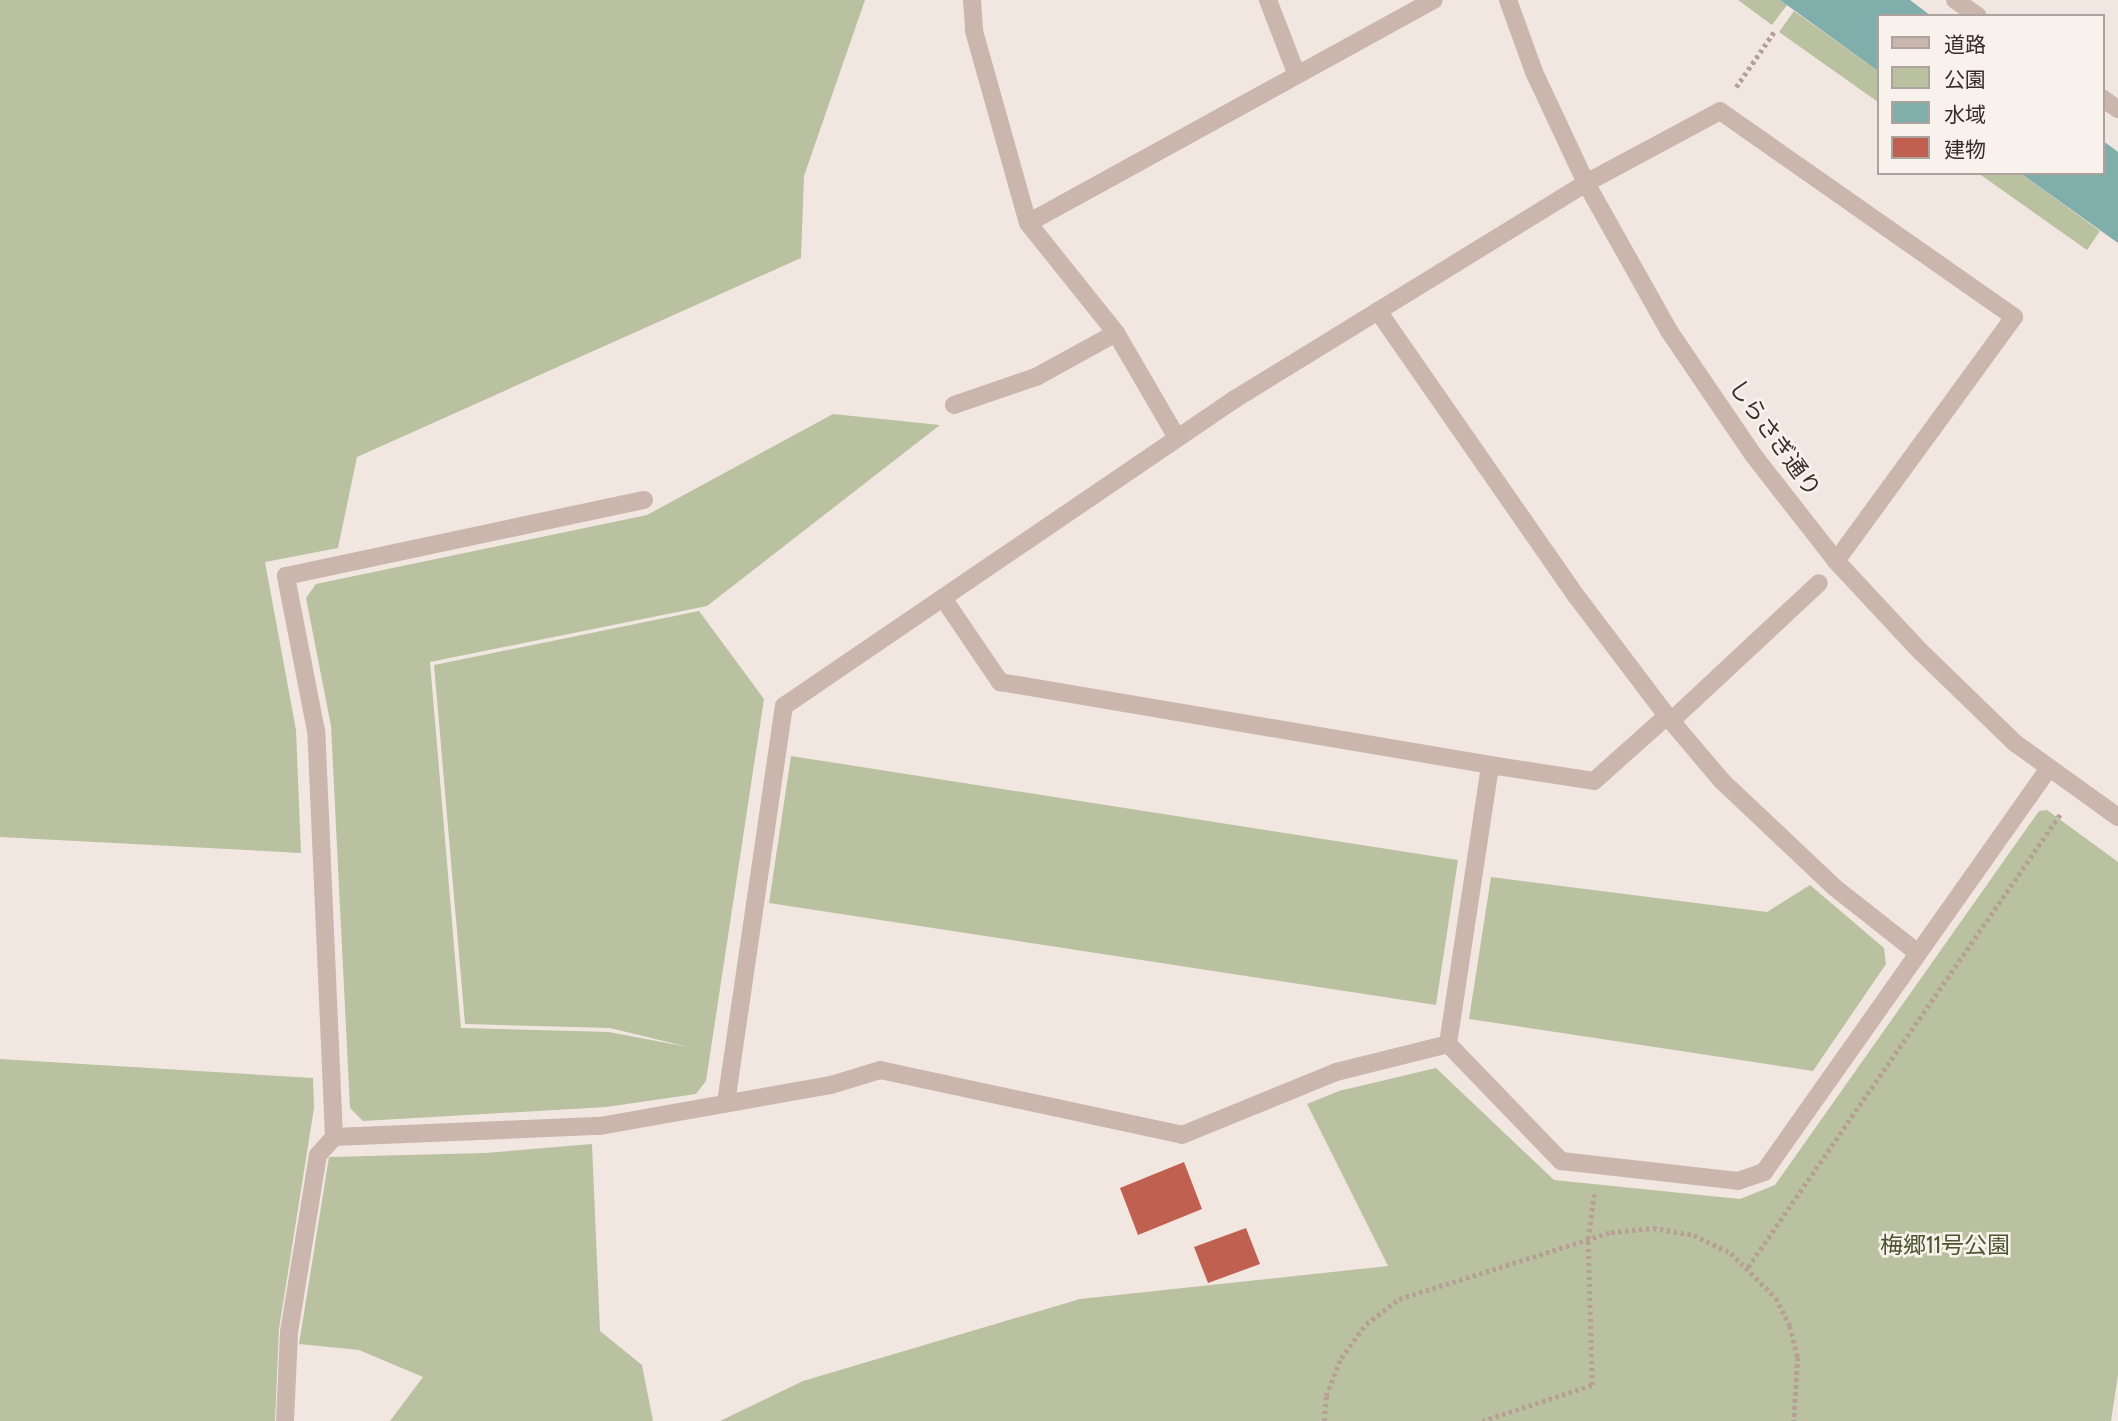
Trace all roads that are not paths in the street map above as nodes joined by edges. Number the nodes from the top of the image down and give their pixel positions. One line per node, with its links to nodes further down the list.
1 (972, 0): 9 (street)
2 (1268, 0): 7 (street)
3 (1434, 0): 7 (street)
4 (1508, 0): 8 (street, しらさぎ通り)
5 (1955, 0): 6 (street)
6 (1975, 14)
7 (1296, 73): 9 (street)
8 (1587, 183): 10 (street); 15 (street, しらさぎ通り); 15 (street)
9 (1028, 223): 11 (street)
10 (1378, 311): 13 (street); 18 (street)
11 (1116, 333): 12 (street); 13 (street)
12 (954, 405)
13 (1177, 438): 17 (street)
14 (644, 500): 25 (street)
15 (1836, 561): 20 (street, しらさぎ通り)
16 (1819, 583): 18 (street)
17 (943, 598): 19 (street); 24 (street)
18 (1669, 719): 19 (street); 22 (street)
19 (1490, 765): 23 (street)
20 (2048, 769): 21 (street, しらさぎ通り); 22 (street)
21 (2118, 817)
22 (1918, 953): 23 (street)
23 (1448, 1044): 24 (street)
24 (726, 1102): 25 (street)
25 (334, 1136): 26 (street)
26 (285, 1421)

